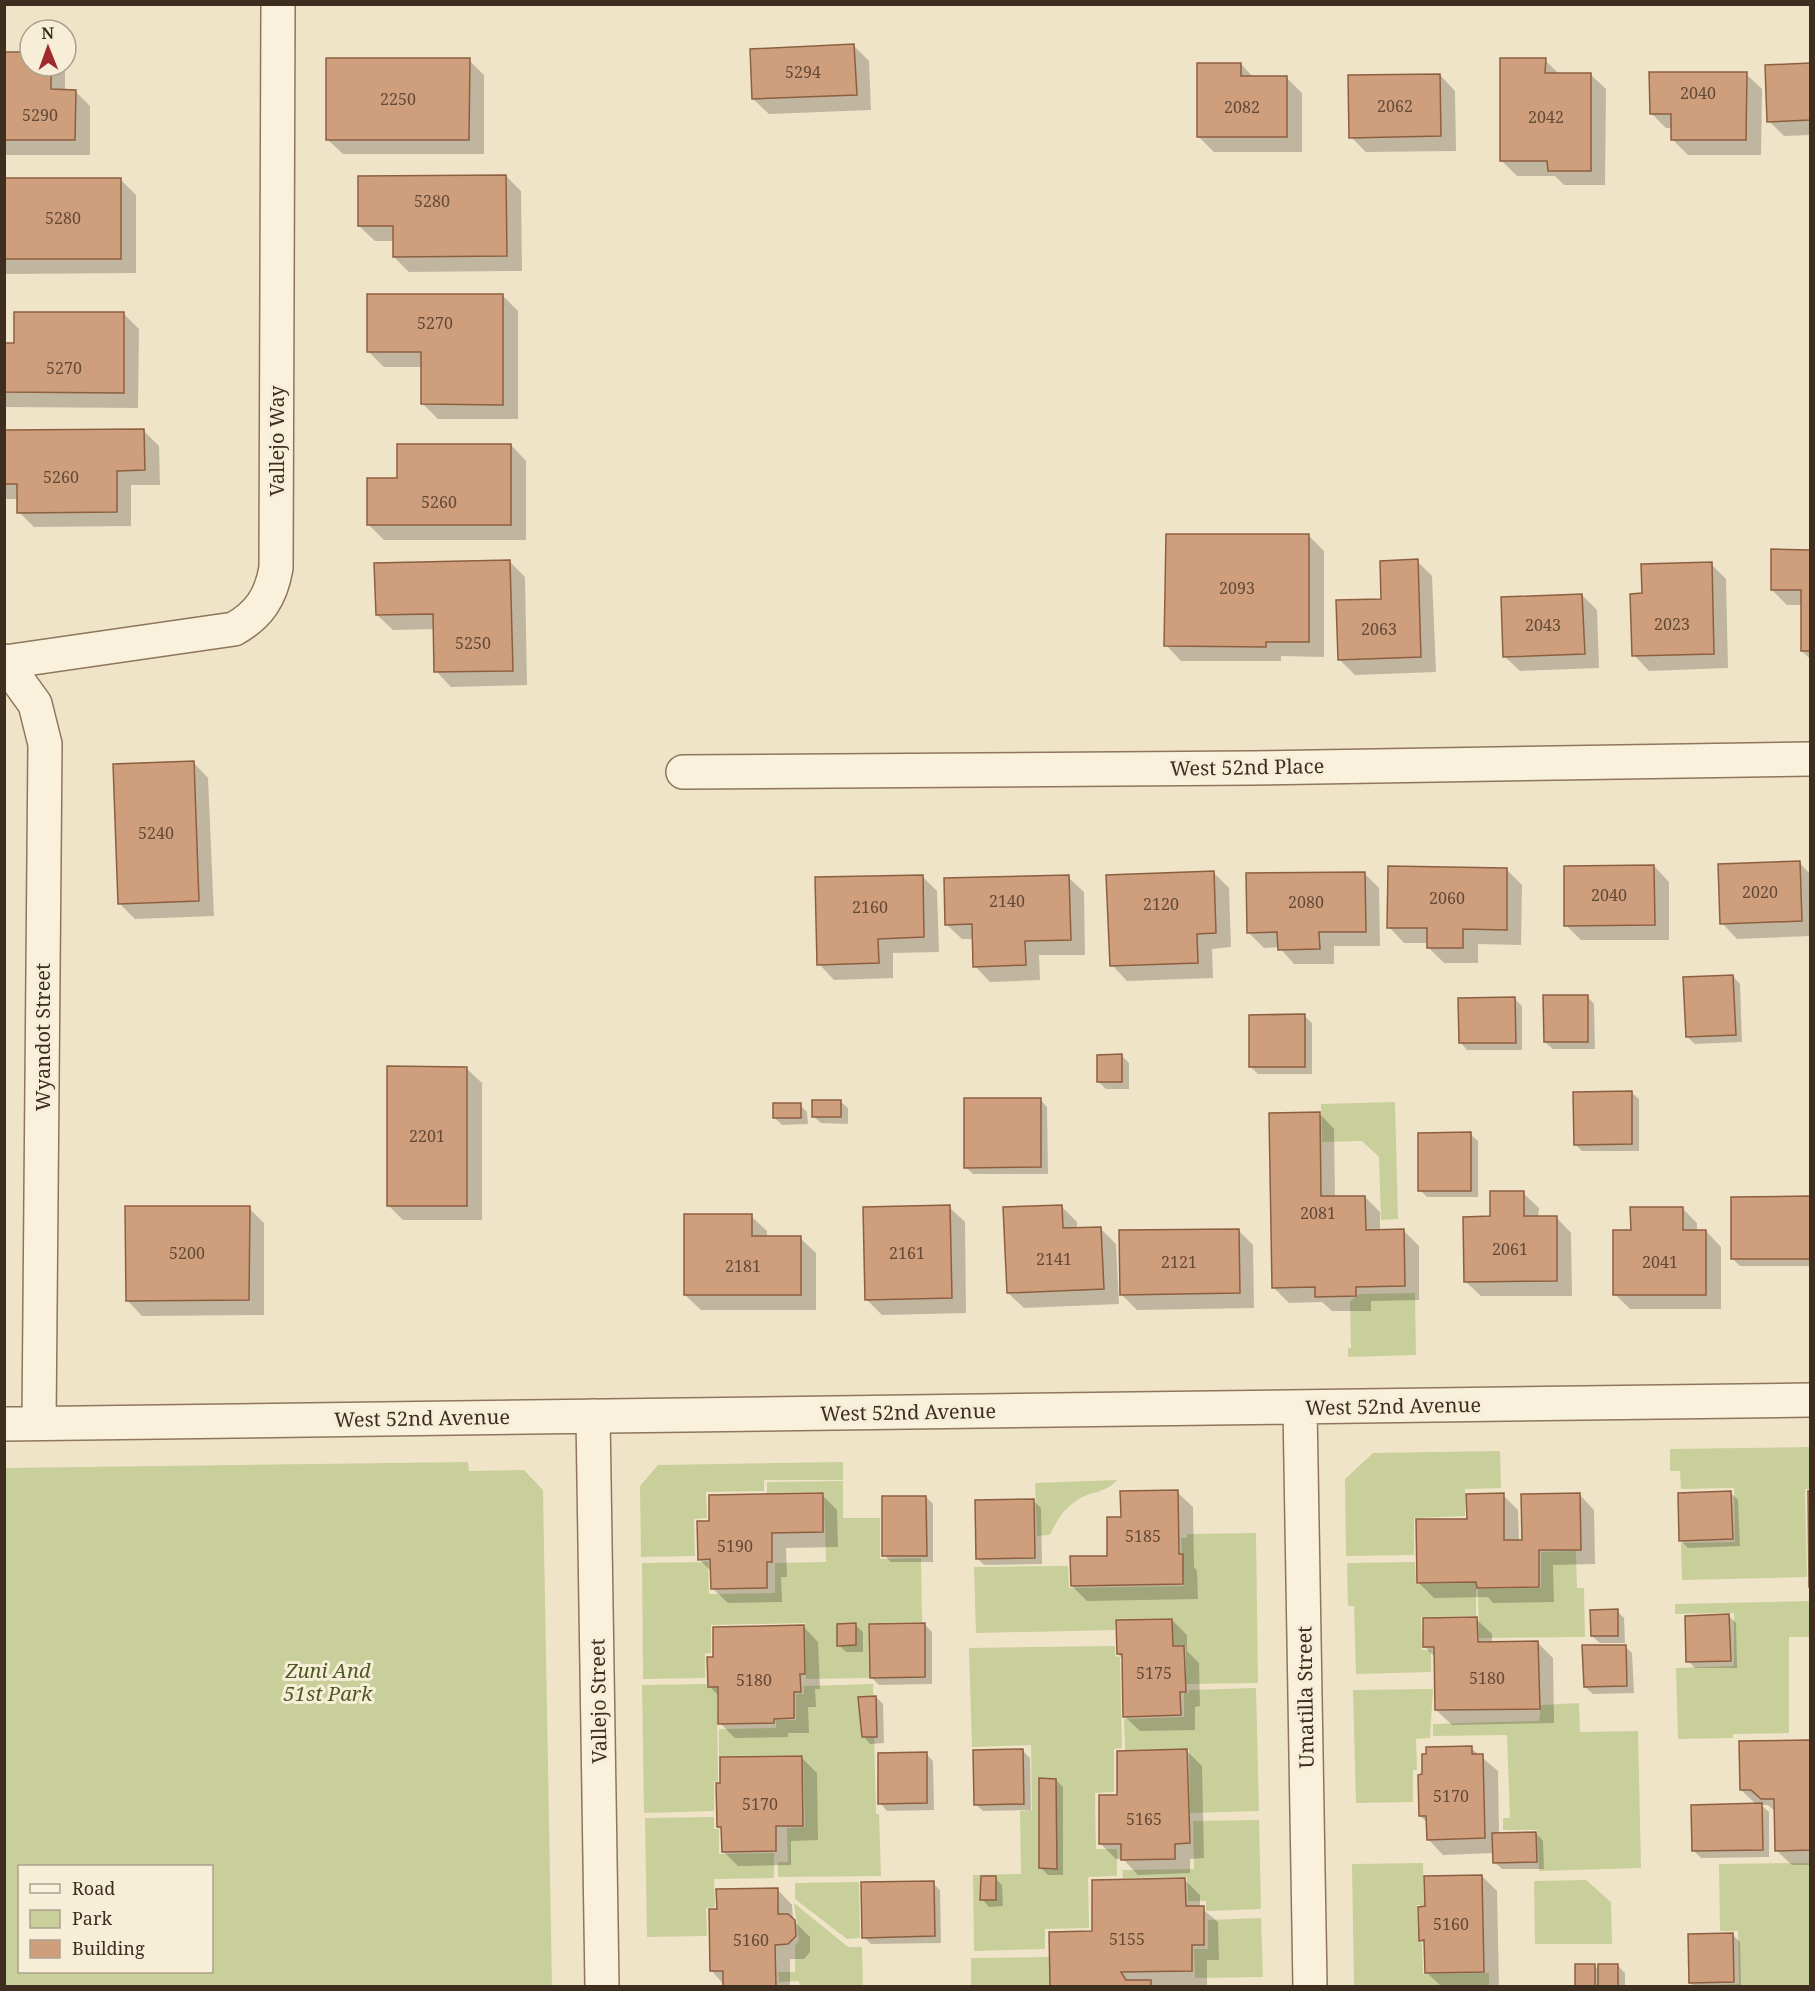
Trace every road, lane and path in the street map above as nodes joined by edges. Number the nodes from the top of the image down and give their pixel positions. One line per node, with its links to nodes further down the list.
1 (278, 4): 2 (street, Vallejo Way)
2 (5, 662): 8 (street, Wyandot Street)
3 (1810, 759): 4 (street, West 52nd Place)
4 (683, 772)
5 (1810, 1400): 6 (street, West 52nd Avenue)
6 (1300, 1407): 7 (street, West 52nd Avenue); 11 (street, Umatilla Street)
7 (593, 1416): 8 (street, West 52nd Avenue); 10 (street, Vallejo Street)
8 (39, 1423): 9 (street, West 52nd Avenue)
9 (4, 1424)
10 (602, 1986)
11 (1310, 1986)

